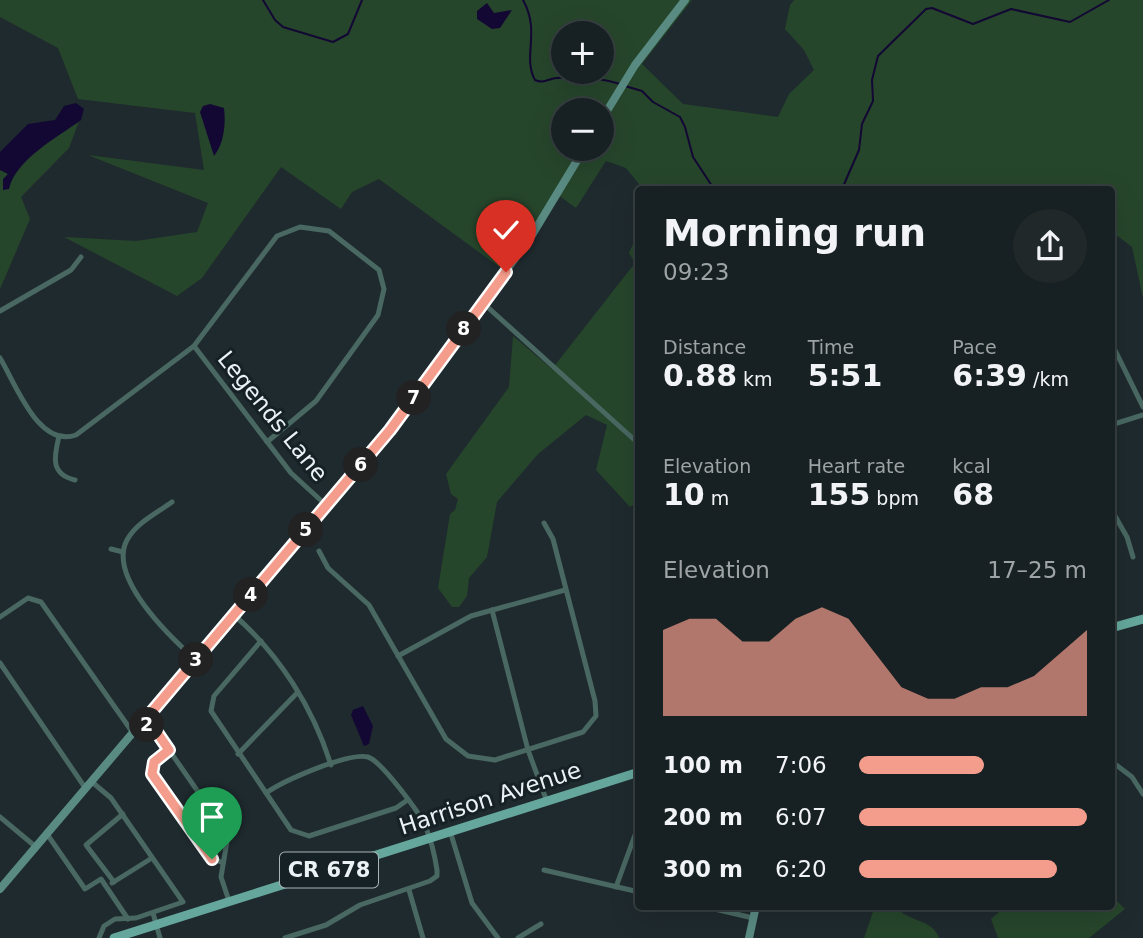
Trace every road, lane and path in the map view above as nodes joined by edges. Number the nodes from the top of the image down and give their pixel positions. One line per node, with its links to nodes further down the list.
1 (685, 0): 2 (street)
2 (614, 99)
3 (577, 161): 5 (street)
4 (81, 257): 6 (street)
5 (483, 303): 14 (street); 18 (street)
6 (0, 311)
7 (194, 346): 13 (street); 15 (street, Legends Lane); 15 (street)
8 (1115, 350): 10 (street)
9 (0, 358): 13 (street)
10 (1143, 407)
11 (1143, 415): 12 (street)
12 (1115, 424)
13 (59, 436): 16 (street)
14 (635, 440)
15 (267, 442): 18 (street, Legends Lane)
16 (75, 480)
17 (172, 502): 23 (street)
18 (327, 506): 27 (street)
19 (1115, 516): 24 (street)
20 (544, 523): 25 (street)
21 (111, 549): 23 (street)
22 (319, 551): 32 (street)
23 (123, 552): 33 (street)
24 (1133, 557)
25 (565, 590): 26 (street); 39 (street)
26 (492, 610): 32 (street); 39 (street)
27 (234, 615): 31 (street); 33 (street)
28 (0, 617): 37 (street)
29 (1143, 618): 30 (main road)
30 (1115, 627)
31 (261, 641): 35 (street); 40 (street)
32 (398, 656): 39 (street)
33 (196, 660): 36 (street)
34 (0, 663): 44 (street)
35 (298, 692): 40 (street); 42 (street)
36 (144, 721): 37 (street); 38 (street)
37 (133, 733): 44 (street)
38 (169, 750): 57 (street); 57 (street)
39 (528, 750): 47 (street)
40 (238, 754): 45 (street)
41 (1115, 764): 46 (street)
42 (331, 765): 45 (street); 48 (street)
43 (635, 773): 47 (main road, Harrison Avenue / CR 678)
44 (89, 785): 49 (street); 52 (street)
45 (266, 793): 48 (street)
46 (1143, 794)
47 (546, 799): 51 (main road, Harrison Avenue / CR 678)
48 (406, 801): 54 (street)
49 (123, 814): 56 (street); 59 (street)
50 (0, 817): 55 (street)
51 (450, 831): 54 (main road, Harrison Avenue / CR 678); 80 (street)
52 (47, 834): 55 (street); 60 (street)
53 (635, 835): 63 (street)
54 (428, 839): 65 (street); 67 (main road, Harrison Avenue / CR 678)
55 (36, 847): 64 (street)
56 (152, 858): 61 (street); 70 (street)
57 (223, 863): 67 (street)
58 (544, 870): 63 (street)
59 (107, 874): 60 (street); 61 (street)
60 (101, 879): 62 (street)
61 (114, 882): 62 (street)
62 (106, 887): 72 (street)
63 (616, 887): 66 (street)
64 (0, 889)
65 (409, 890): 78 (street); 79 (street)
66 (635, 891)
67 (229, 901): 74 (main road, Harrison Avenue / CR 678)
68 (719, 910): 71 (street)
69 (755, 910): 71 (street)
70 (153, 913): 72 (street); 74 (street)
71 (753, 918): 82 (street)
72 (128, 919): 75 (street)
73 (541, 924): 81 (street)
74 (156, 926): 76 (main road, Harrison Avenue / CR 678); 77 (street)
75 (99, 938)
76 (114, 938)
77 (160, 938)
78 (285, 938)
79 (423, 938)
80 (498, 938)
81 (518, 938)
82 (748, 938)

